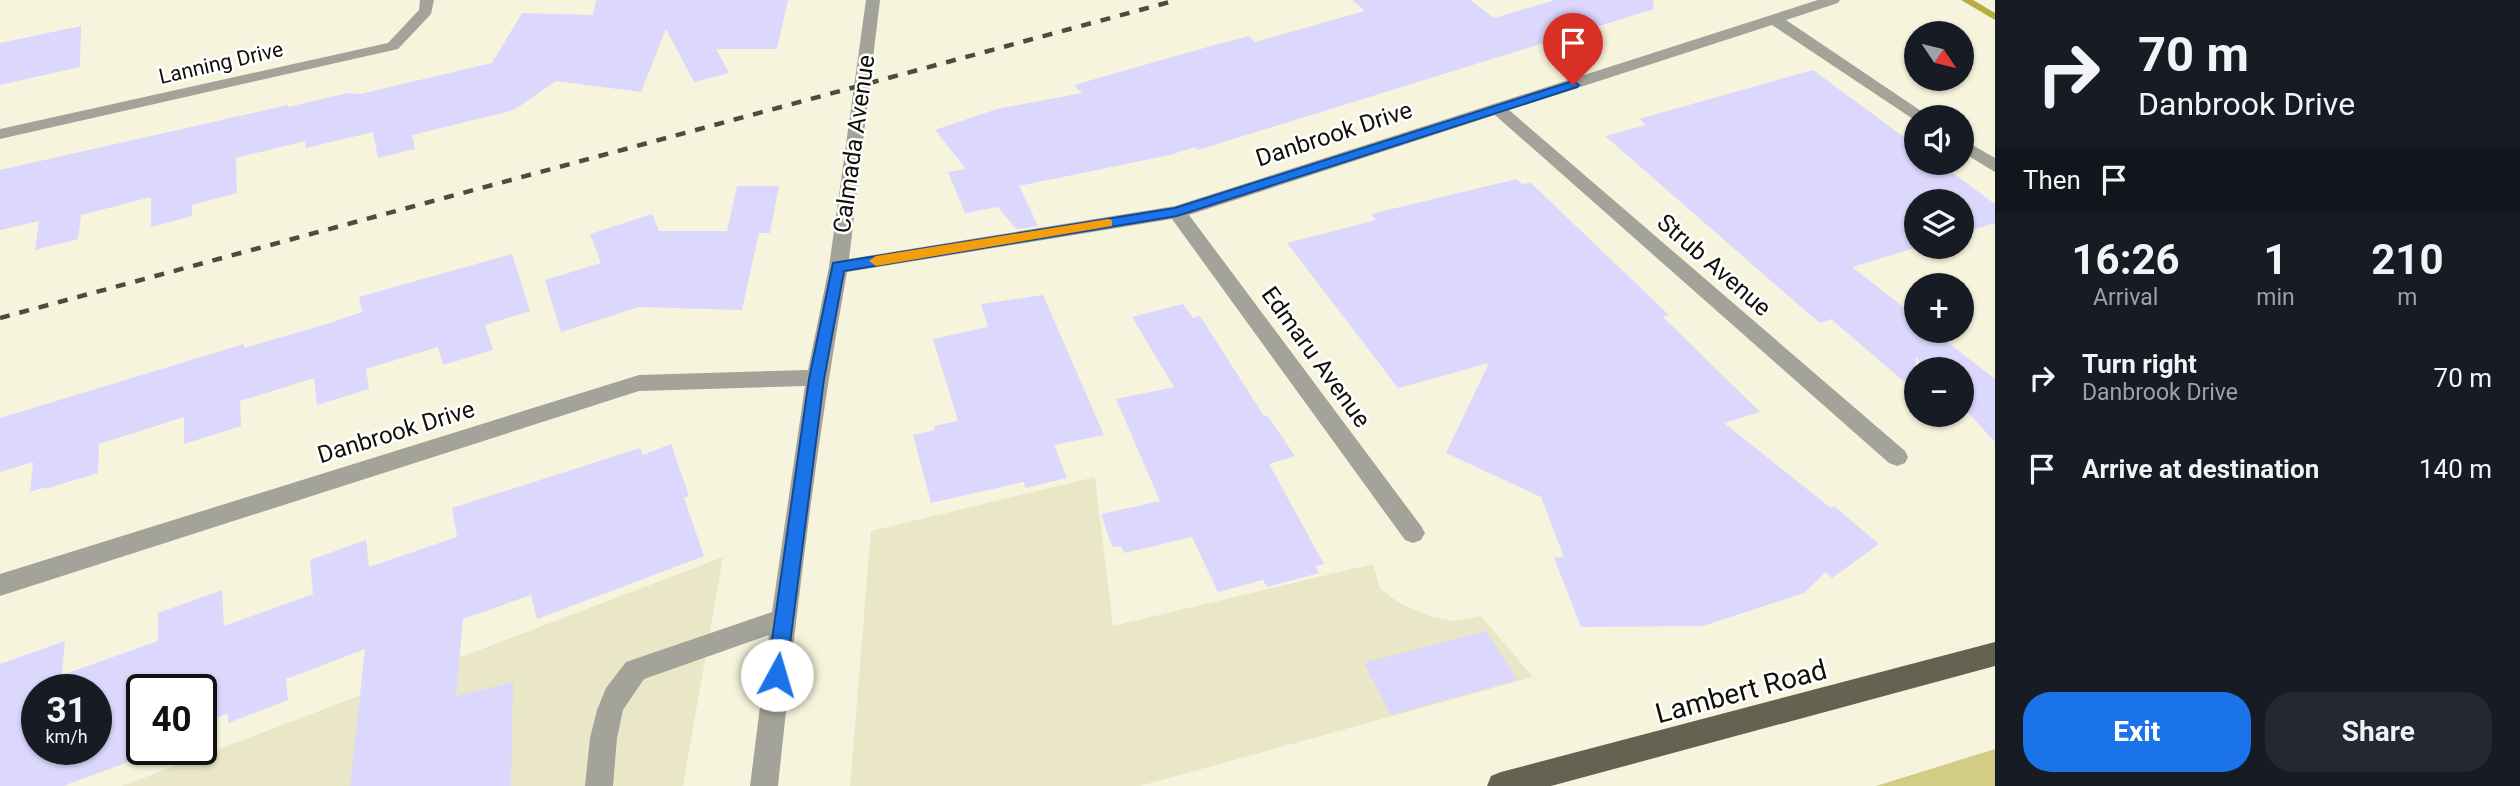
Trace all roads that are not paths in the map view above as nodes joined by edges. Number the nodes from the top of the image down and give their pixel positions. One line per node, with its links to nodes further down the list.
1 (427, 0): 7 (street, Lanning Drive)
2 (873, 0): 11 (street, Calmada Avenue)
3 (1833, 0): 4 (street, Danbrook Drive)
4 (1774, 19): 5 (street); 6 (street, Danbrook Drive)
5 (1904, 105)
6 (1498, 109): 10 (street, Danbrook Drive); 13 (street, Strub Avenue)
7 (0, 134)
8 (1974, 152): 9 (street)
9 (1995, 166)
10 (1177, 212): 11 (street, Danbrook Drive); 14 (street, Edmaru Avenue)
11 (838, 267): 12 (street, Calmada Avenue)
12 (817, 379): 15 (street, Danbrook Drive); 16 (street, Calmada Avenue)
13 (1897, 457)
14 (1413, 533)
15 (0, 585)
16 (783, 619): 18 (street); 19 (street, Calmada Avenue)
17 (1995, 654): 20 (main road, Lambert Road)
18 (599, 786)
19 (764, 786)
20 (1502, 786)

